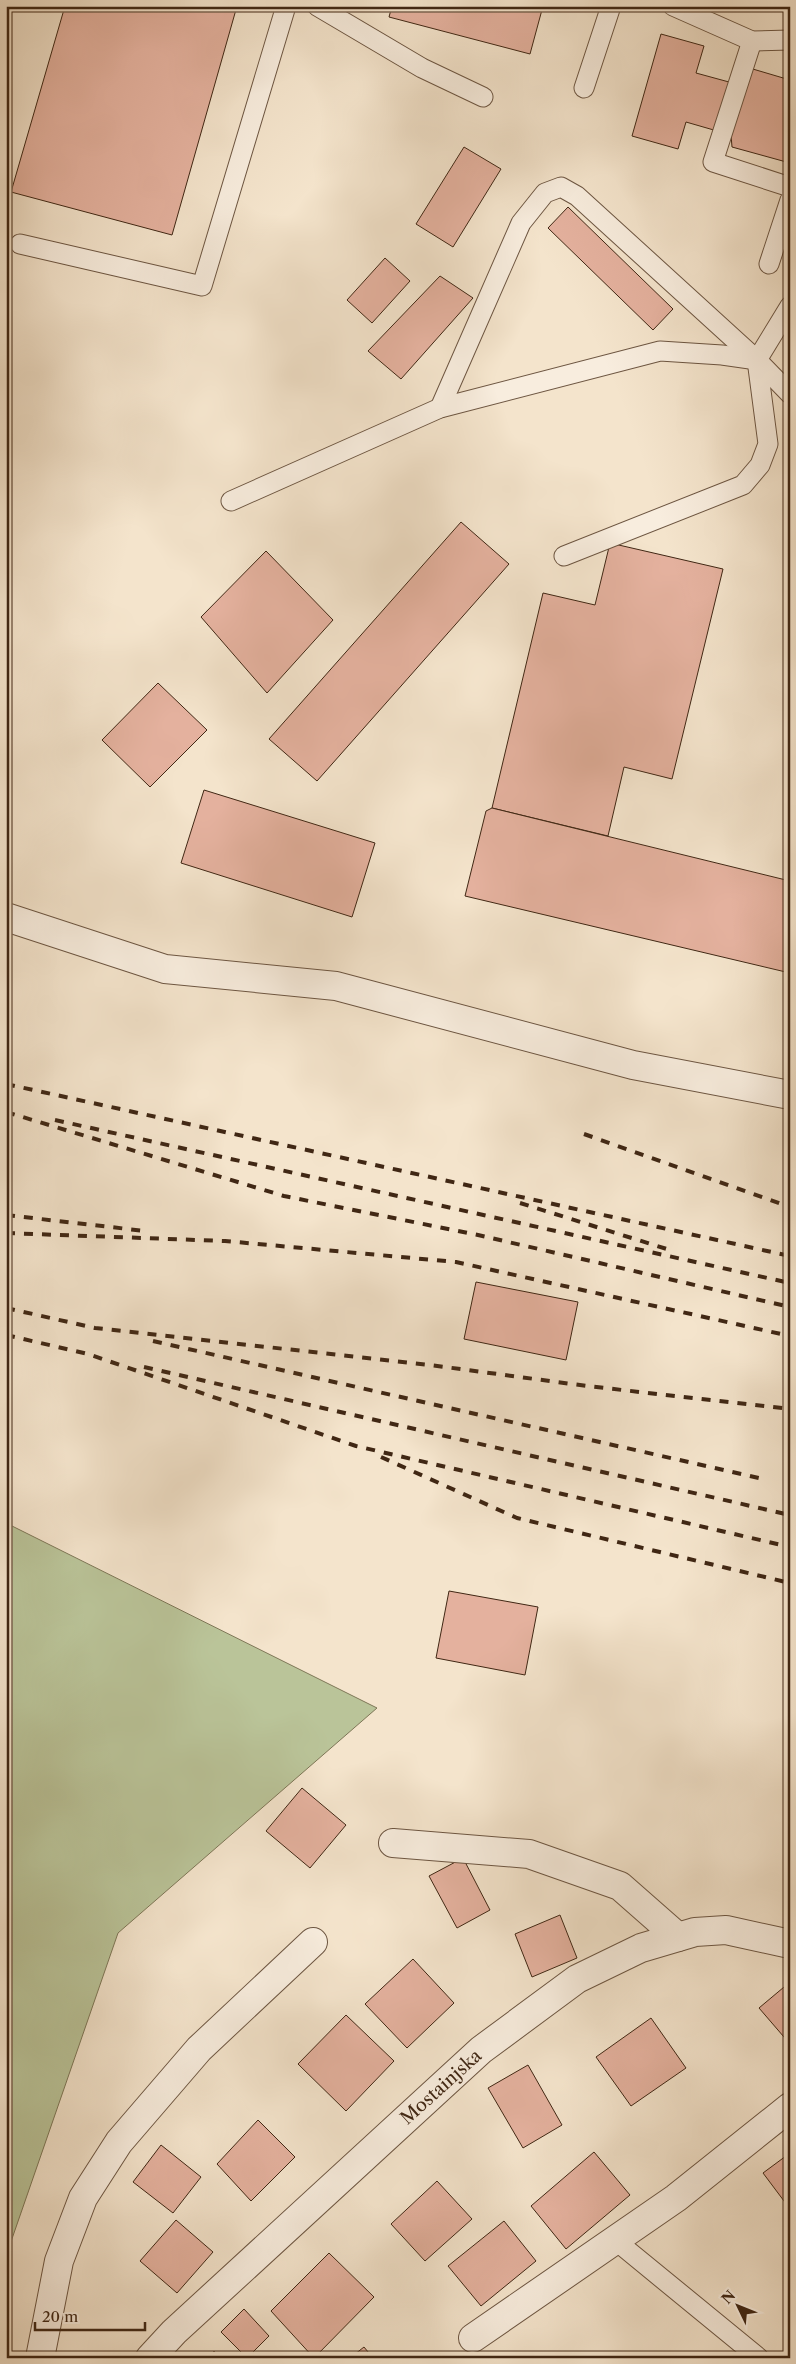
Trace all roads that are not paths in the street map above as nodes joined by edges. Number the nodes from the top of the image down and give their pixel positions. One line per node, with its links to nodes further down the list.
1 (286, 6): 11 (lane)
2 (316, 6): 8 (lane)
3 (611, 6): 7 (lane)
4 (673, 6): 6 (lane)
5 (790, 40): 6 (lane)
6 (752, 41): 9 (lane)
7 (584, 88)
8 (483, 97)
9 (790, 187)
10 (790, 200): 12 (lane)
11 (20, 244)
12 (769, 264)
13 (790, 306): 14 (lane)
14 (757, 360): 15 (lane); 16 (lane); 16 (lane); 18 (lane)
15 (790, 394)
16 (440, 408): 17 (lane)
17 (231, 501)
18 (564, 556)
19 (6, 917): 20 (street)
20 (790, 1094)
21 (393, 1843): 22 (street)
22 (678, 1937): 24 (street, Mostainjska); 29 (street, Mostainjska)
23 (313, 1942): 28 (street)
24 (790, 1944)
25 (790, 2107): 26 (street)
26 (615, 2240): 27 (street); 30 (lane)
27 (473, 2338)
28 (40, 2358)
29 (150, 2358)
30 (759, 2358)

